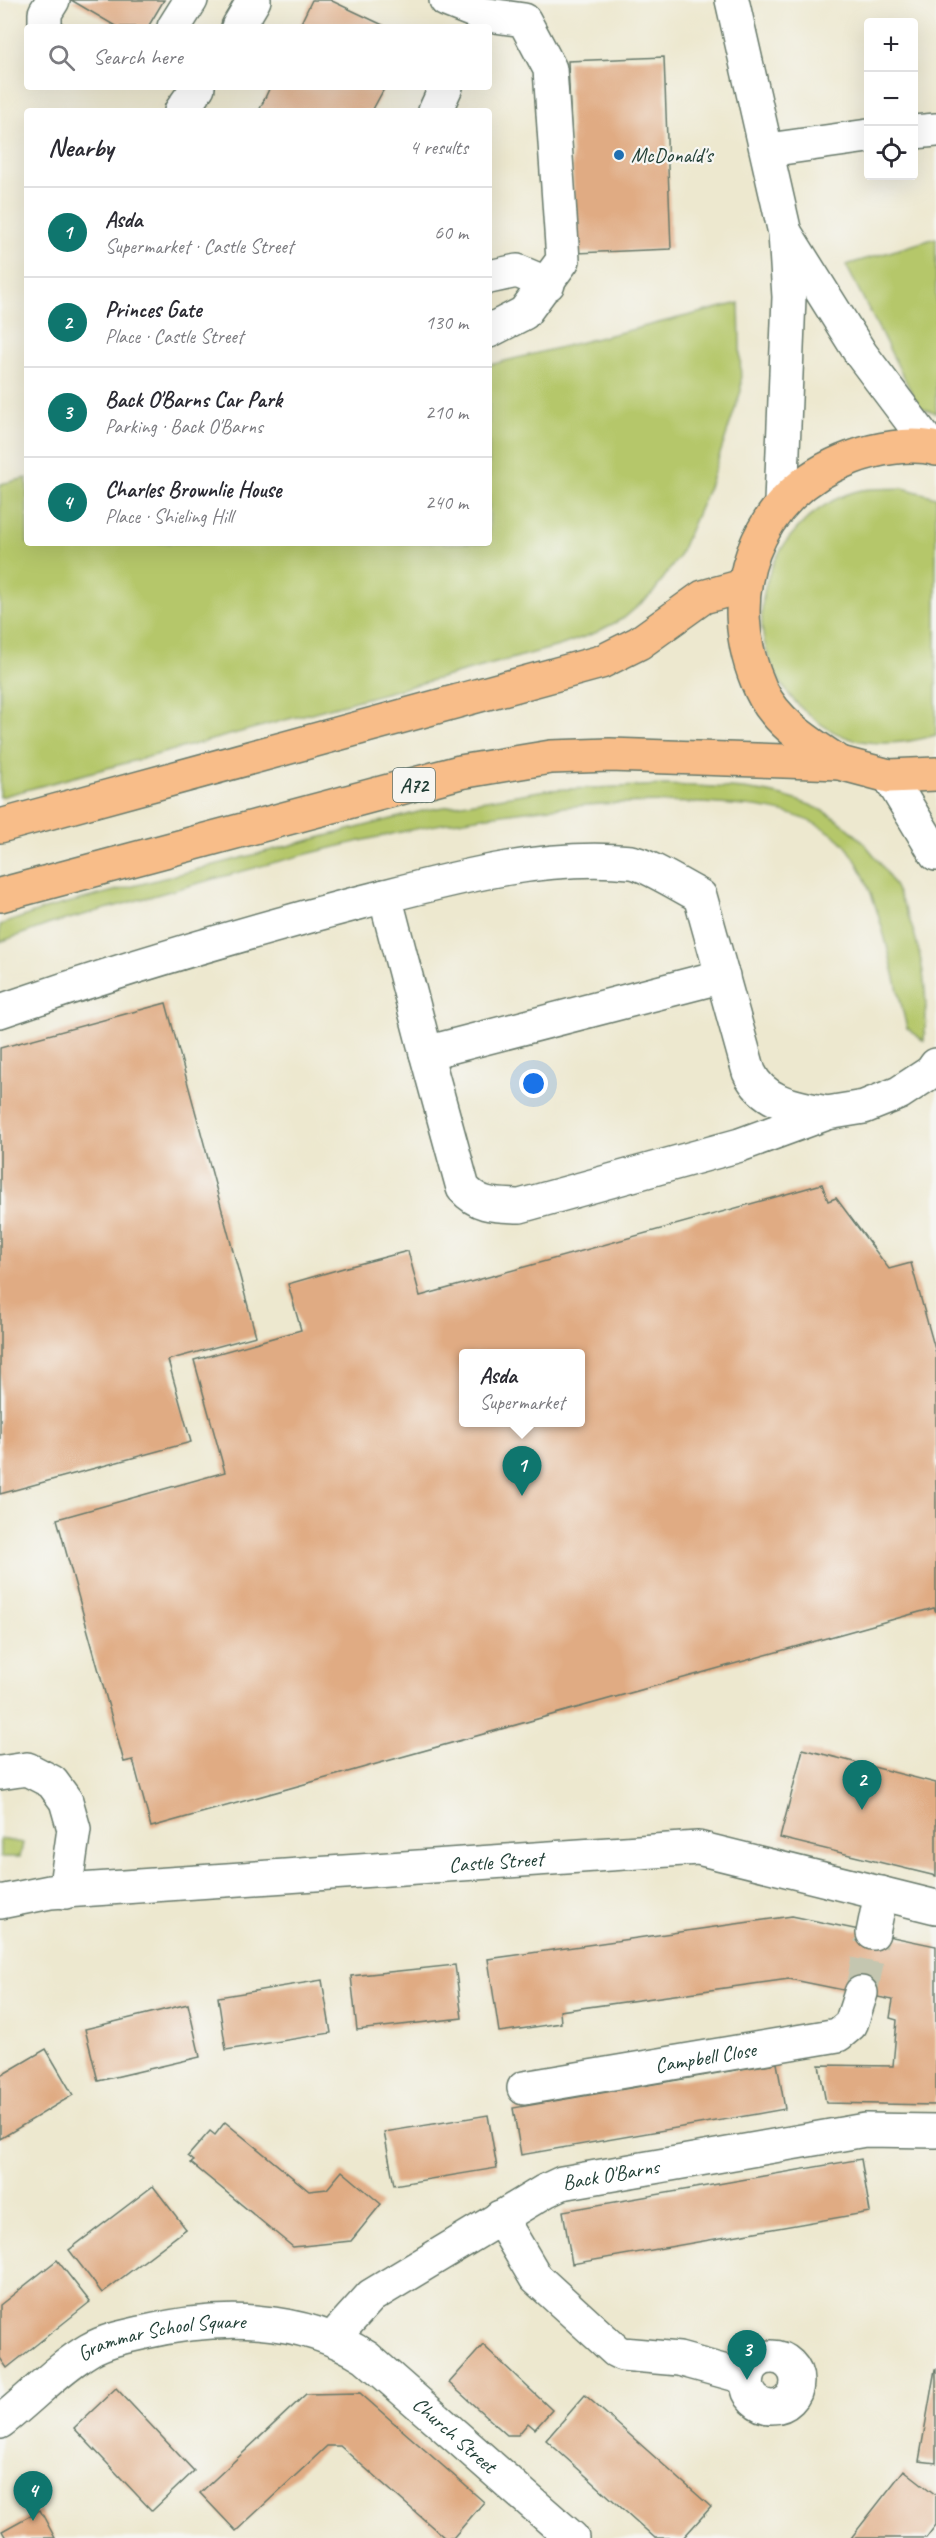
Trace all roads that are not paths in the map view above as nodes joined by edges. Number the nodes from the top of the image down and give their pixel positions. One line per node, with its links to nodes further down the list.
1 (53, 0): 8 (street)
2 (191, 0): 9 (street)
3 (254, 0): 10 (street)
4 (446, 0): 7 (street)
5 (732, 0): 18 (street)
6 (534, 10): 7 (street); 21 (street)
7 (481, 14)
8 (45, 24)
9 (176, 24)
10 (240, 24)
11 (196, 90): 13 (street)
12 (445, 90): 14 (street)
13 (183, 108)
14 (436, 108)
15 (936, 130): 16 (street)
16 (918, 132)
17 (864, 137): 18 (street)
18 (768, 150): 19 (street)
19 (785, 233): 23 (street); 24 (street)
20 (492, 276): 21 (street)
21 (548, 284): 22 (street)
22 (492, 329)
23 (933, 448): 24 (main road, A72)
24 (782, 502): 25 (main road, A72)
25 (743, 586): 26 (main road, A72); 29 (main road)
26 (840, 763): 28 (main road, A72); 31 (main road, A72)
27 (936, 774): 28 (main road, A72)
28 (889, 776): 30 (street)
29 (0, 826)
30 (936, 854)
31 (0, 895)
32 (385, 896): 33 (street); 34 (street); 35 (street)
33 (723, 976): 35 (street); 37 (street)
34 (0, 1011)
35 (426, 1053): 37 (street)
36 (936, 1065): 37 (street)
37 (827, 1113)
38 (0, 1773): 40 (street)
39 (0, 1878): 40 (street, Castle Street)
40 (58, 1892): 41 (street, Castle Street); 42 (street, Castle Street)
41 (881, 1893): 43 (street, Castle Street); 44 (street)
42 (0, 1902)
43 (936, 1907)
44 (873, 1933)
45 (861, 1993): 46 (street, Campbell Close)
46 (524, 2088)
47 (936, 2131): 48 (street, Back O'Barns)
48 (500, 2217): 49 (street, Back O'Barns); 50 (street)
49 (333, 2338): 51 (street, Grammar School Square); 52 (street, Church Street)
50 (748, 2378)
51 (5, 2418)
52 (572, 2538)

